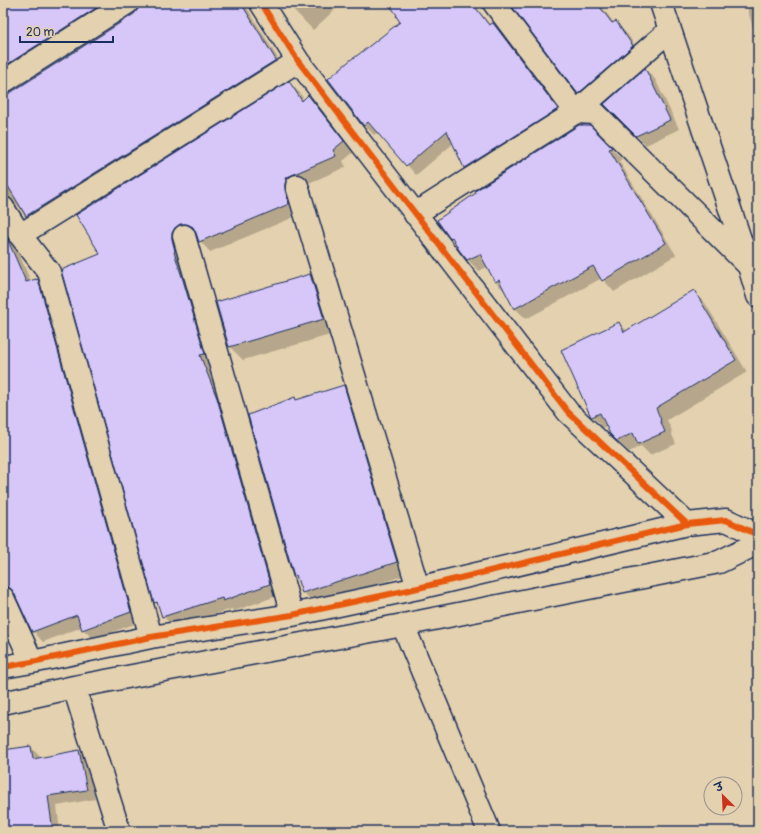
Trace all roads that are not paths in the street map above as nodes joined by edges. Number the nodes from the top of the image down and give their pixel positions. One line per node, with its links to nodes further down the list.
1 (127, 3): 7 (street)
2 (261, 3): 6 (street)
3 (494, 3): 8 (street)
4 (661, 3): 5 (street)
5 (670, 30): 8 (street); 14 (street)
6 (298, 62): 11 (street); 12 (street)
7 (3, 82)
8 (576, 112): 11 (street); 14 (street)
9 (297, 186): 19 (street)
10 (3, 208): 12 (street)
11 (415, 214): 16 (street)
12 (20, 235): 23 (street)
13 (184, 236): 21 (street)
14 (749, 266): 15 (street)
15 (758, 296)
16 (687, 524): 17 (street); 19 (street)
17 (758, 535)
18 (758, 543): 22 (street)
19 (418, 588): 21 (street)
20 (3, 598): 24 (street)
21 (292, 615): 23 (street)
22 (403, 625): 26 (street); 29 (street)
23 (151, 637): 24 (street)
24 (32, 662): 25 (street)
25 (3, 667)
26 (74, 687): 27 (street); 28 (street)
27 (3, 702)
28 (119, 831)
29 (489, 831)

